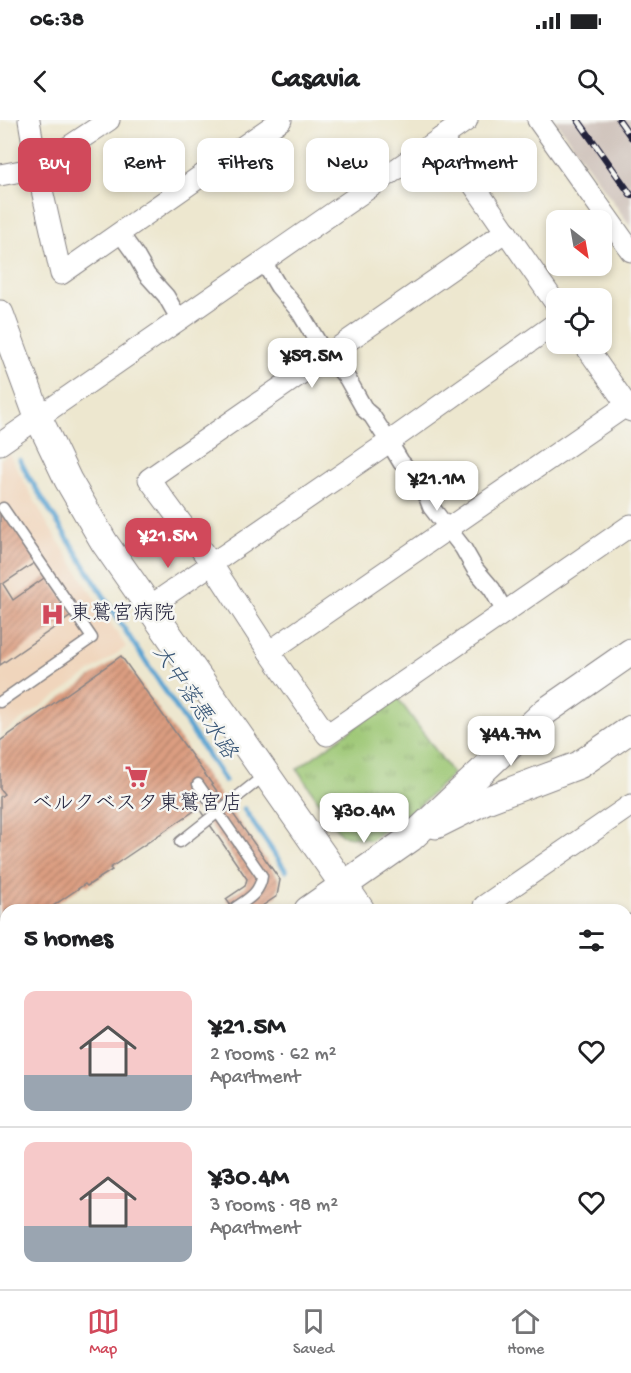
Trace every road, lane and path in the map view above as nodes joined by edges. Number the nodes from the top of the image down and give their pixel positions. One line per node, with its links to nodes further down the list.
1 (28, 120): 6 (street)
2 (109, 120): 7 (street)
3 (281, 120): 15 (street)
4 (467, 120): 8 (street)
5 (538, 120): 16 (street)
6 (31, 138)
7 (82, 138)
8 (441, 138)
9 (401, 166): 25 (street)
10 (18, 172): 11 (street)
11 (0, 175)
12 (42, 192): 15 (street)
13 (479, 192): 14 (street)
14 (506, 231): 18 (street); 23 (street)
15 (119, 232): 19 (street)
16 (631, 251)
17 (269, 271): 23 (street)
18 (546, 289)
19 (174, 310)
20 (0, 314): 25 (street)
21 (546, 330): 26 (street)
22 (591, 354): 24 (street)
23 (327, 355): 26 (street); 32 (street)
24 (629, 408): 31 (street)
25 (38, 417): 27 (street); 33 (street)
26 (389, 441): 31 (street); 32 (street)
27 (0, 444)
28 (0, 496): 29 (lane)
29 (1, 509): 37 (lane)
30 (631, 525): 34 (street)
31 (448, 528): 34 (street); 35 (street)
32 (211, 563): 33 (street); 35 (street)
33 (149, 607): 39 (street)
34 (506, 612): 35 (street)
35 (269, 652)
36 (631, 652): 42 (street)
37 (0, 702)
38 (631, 729): 42 (street)
39 (266, 774): 43 (lane); 44 (street)
40 (198, 784): 45 (lane)
41 (631, 804): 48 (street)
42 (411, 838): 44 (street)
43 (180, 842)
44 (344, 887): 46 (street); 47 (street)
45 (242, 904)
46 (317, 904)
47 (357, 904)
48 (487, 904)

